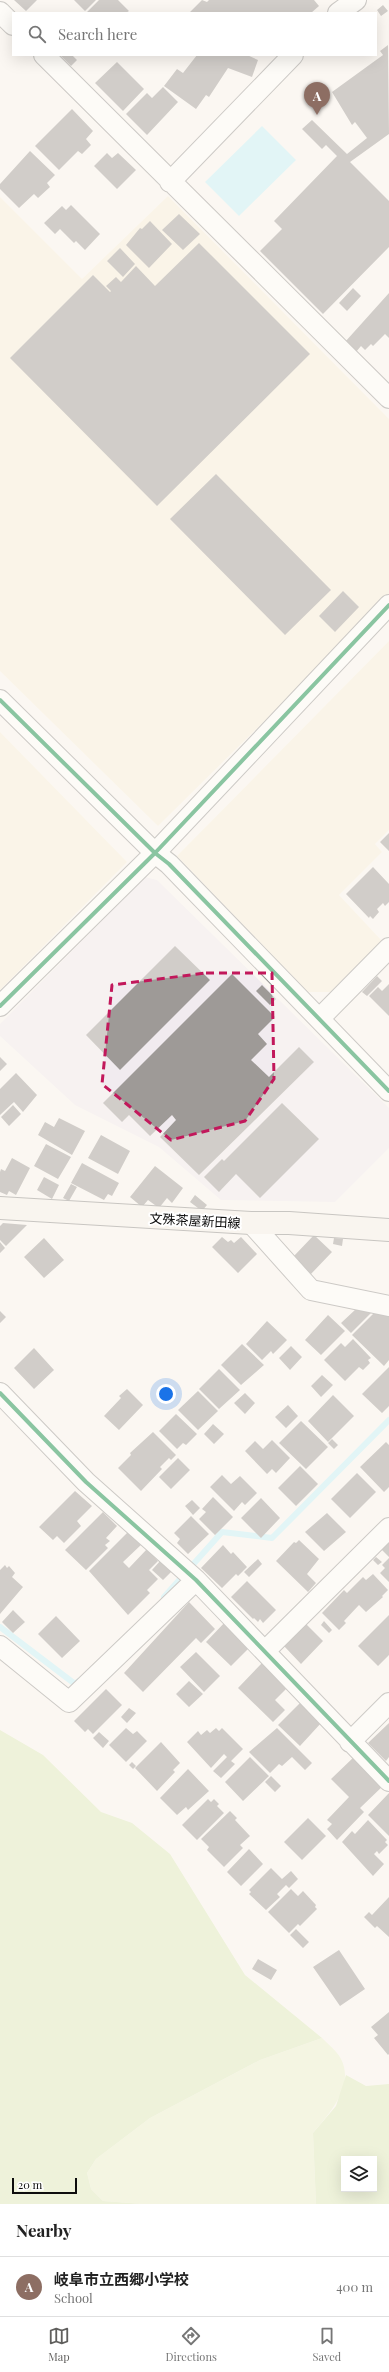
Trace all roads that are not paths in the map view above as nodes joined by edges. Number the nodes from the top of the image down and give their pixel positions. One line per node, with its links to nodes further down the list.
1 (356, 0): 3 (street)
2 (0, 12): 4 (street)
3 (339, 12)
4 (12, 24)
5 (45, 56): 7 (street)
6 (292, 56): 7 (street)
7 (170, 182): 8 (street)
8 (389, 398)
9 (389, 605): 11 (street)
10 (0, 700): 11 (street)
11 (155, 853): 13 (street); 14 (street)
12 (389, 948): 14 (street)
13 (0, 1006)
14 (320, 1018): 15 (street)
15 (389, 1090)
16 (0, 1208): 17 (main road, 文殊茶屋新田線)
17 (251, 1223): 18 (main road, 文殊茶屋新田線); 19 (street)
18 (389, 1230)
19 (389, 1306)
20 (0, 1393): 22 (street)
21 (389, 1528): 24 (street)
22 (196, 1580): 23 (street); 24 (street)
23 (0, 1646)
24 (266, 1650): 26 (street)
25 (389, 1703): 26 (street)
26 (350, 1742): 27 (street)
27 (389, 1781)

